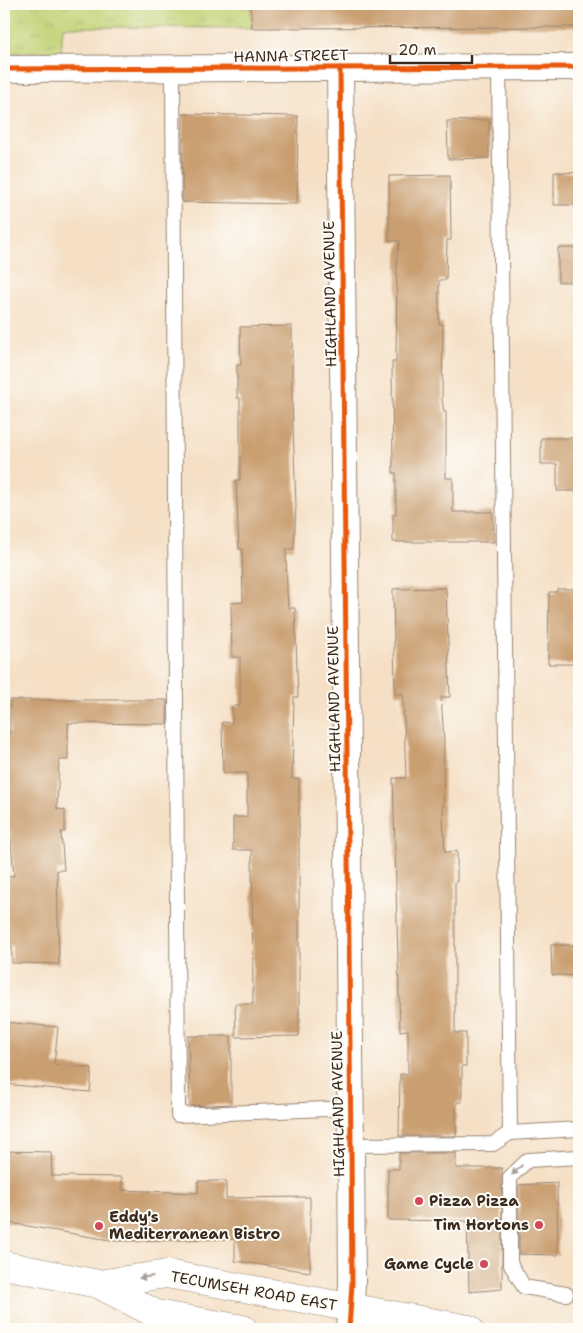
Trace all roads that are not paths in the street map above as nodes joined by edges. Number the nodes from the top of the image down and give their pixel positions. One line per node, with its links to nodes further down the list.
1 (499, 67): 2 (street, HANNA STREET); 3 (street, HANNA STREET); 8 (lane)
2 (579, 67)
3 (340, 68): 5 (street, HANNA STREET); 6 (street, HIGHLAND AVENUE)
4 (4, 69): 5 (street, HANNA STREET)
5 (173, 70): 6 (lane)
6 (350, 1108): 9 (street, HIGHLAND AVENUE)
7 (579, 1129): 8 (lane)
8 (510, 1133): 9 (lane)
9 (351, 1146): 14 (street, HIGHLAND AVENUE)
10 (579, 1157): 13 (lane, one-way to 13)
11 (4, 1265): 12 (main road, TECUMSEH ROAD EAST)
12 (98, 1284): 14 (main road, TECUMSEH ROAD EAST, one-way to 12); 15 (main road, TECUMSEH ROAD EAST)
13 (566, 1294)
14 (349, 1319): 16 (main road, TECUMSEH ROAD EAST)
15 (243, 1329)
16 (469, 1329)

